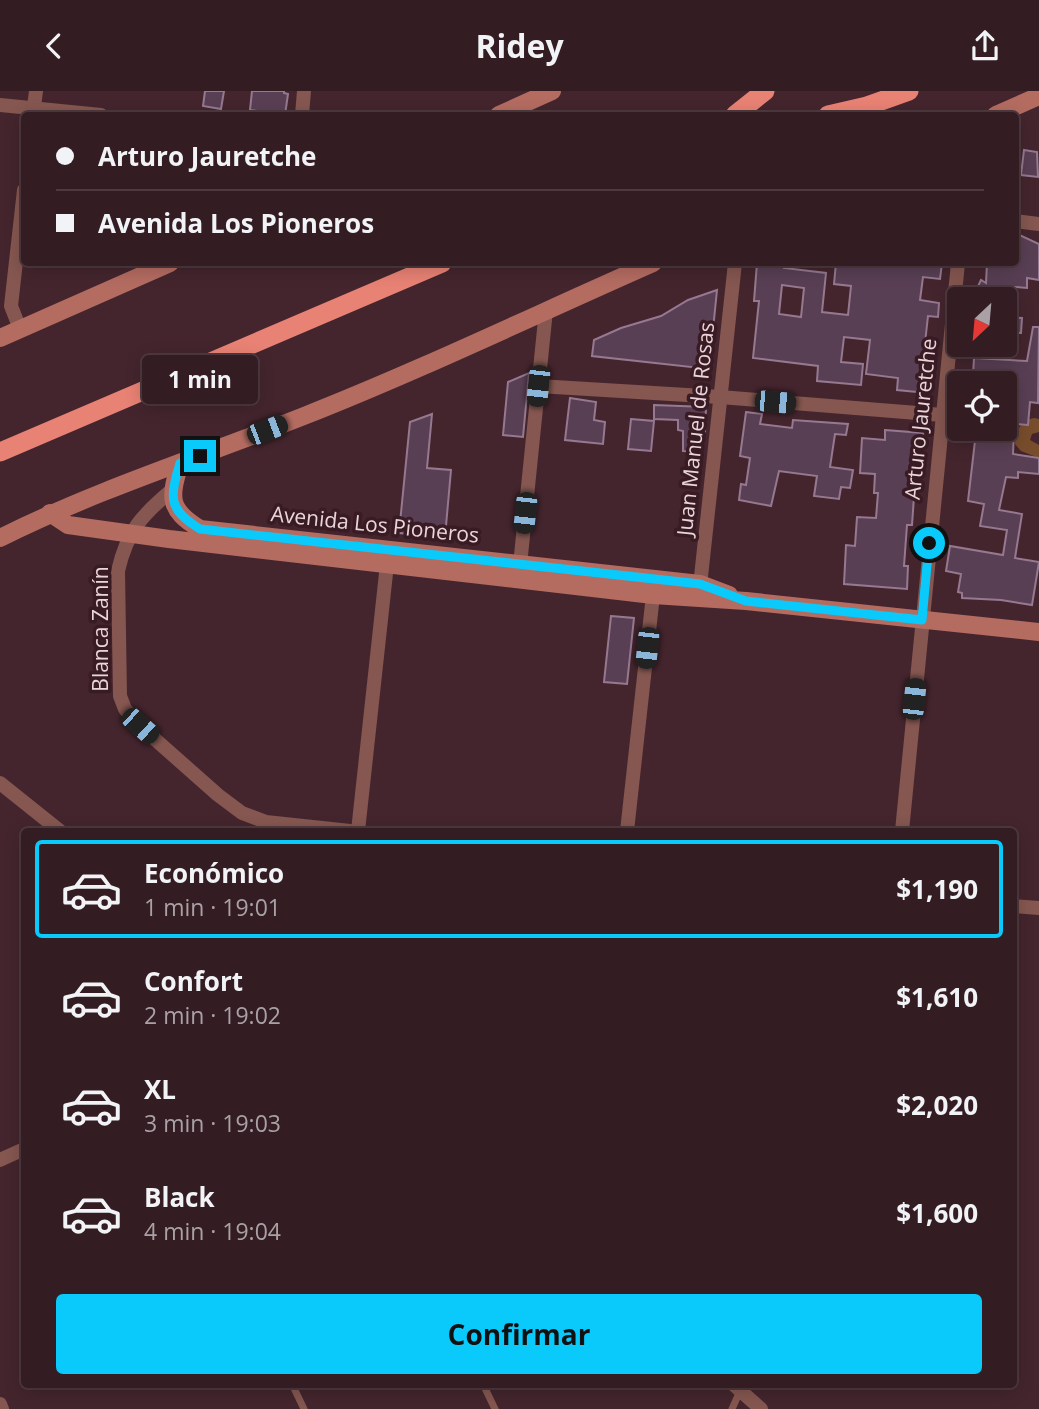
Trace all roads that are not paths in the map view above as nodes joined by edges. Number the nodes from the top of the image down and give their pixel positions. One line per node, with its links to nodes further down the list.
1 (36, 91): 8 (street)
2 (304, 91): 9 (street)
3 (552, 91): 10 (main road)
4 (765, 91): 11 (highway)
5 (909, 91): 12 (highway)
6 (1039, 96): 13 (main road)
7 (0, 104): 8 (street)
8 (34, 112)
9 (302, 112)
10 (506, 112)
11 (739, 112)
12 (841, 112)
13 (1003, 112)
14 (21, 217): 23 (street)
15 (1019, 222): 16 (street)
16 (1039, 224)
17 (163, 266): 23 (main road)
18 (435, 266): 28 (highway)
19 (646, 266): 22 (main road)
20 (735, 266): 26 (street, Juan Manuel de Rosas)
21 (958, 266): 27 (street, Arturo Jauretche)
22 (546, 310): 25 (street); 29 (main road)
23 (20, 329): 24 (main road)
24 (0, 338)
25 (538, 386): 26 (street); 35 (street)
26 (720, 397): 27 (street); 36 (street, Juan Manuel de Rosas)
27 (942, 415): 38 (street, Arturo Jauretche)
28 (0, 453)
29 (180, 463): 30 (main road); 31 (main road)
30 (172, 490): 32 (street); 34 (main road, Avenida Los Pioneros)
31 (50, 513): 32 (main road, Avenida Los Pioneros); 33 (main road)
32 (130, 535): 34 (main road, Avenida Los Pioneros); 42 (street, Blanca Zanín)
33 (0, 538)
34 (388, 557): 35 (main road, Avenida Los Pioneros); 43 (street)
35 (519, 572): 36 (main road, Avenida Los Pioneros); 37 (main road, Avenida Los Pioneros)
36 (699, 592): 37 (main road, Avenida Los Pioneros); 38 (main road, Avenida Los Pioneros)
37 (653, 595): 44 (street)
38 (922, 620): 39 (main road, Avenida Los Pioneros); 45 (street, Arturo Jauretche)
39 (1039, 632)
40 (0, 783): 41 (street)
41 (56, 828)
42 (325, 828)
43 (358, 828)
44 (627, 828)
45 (902, 828)
46 (1017, 906): 47 (street)
47 (1039, 908)
48 (21, 1150): 49 (street)
49 (0, 1160)
50 (294, 1388): 54 (lane)
51 (485, 1388): 55 (lane)
52 (737, 1388): 56 (lane)
53 (738, 1388): 57 (street)
54 (304, 1409)
55 (495, 1409)
56 (732, 1409)
57 (761, 1409)

